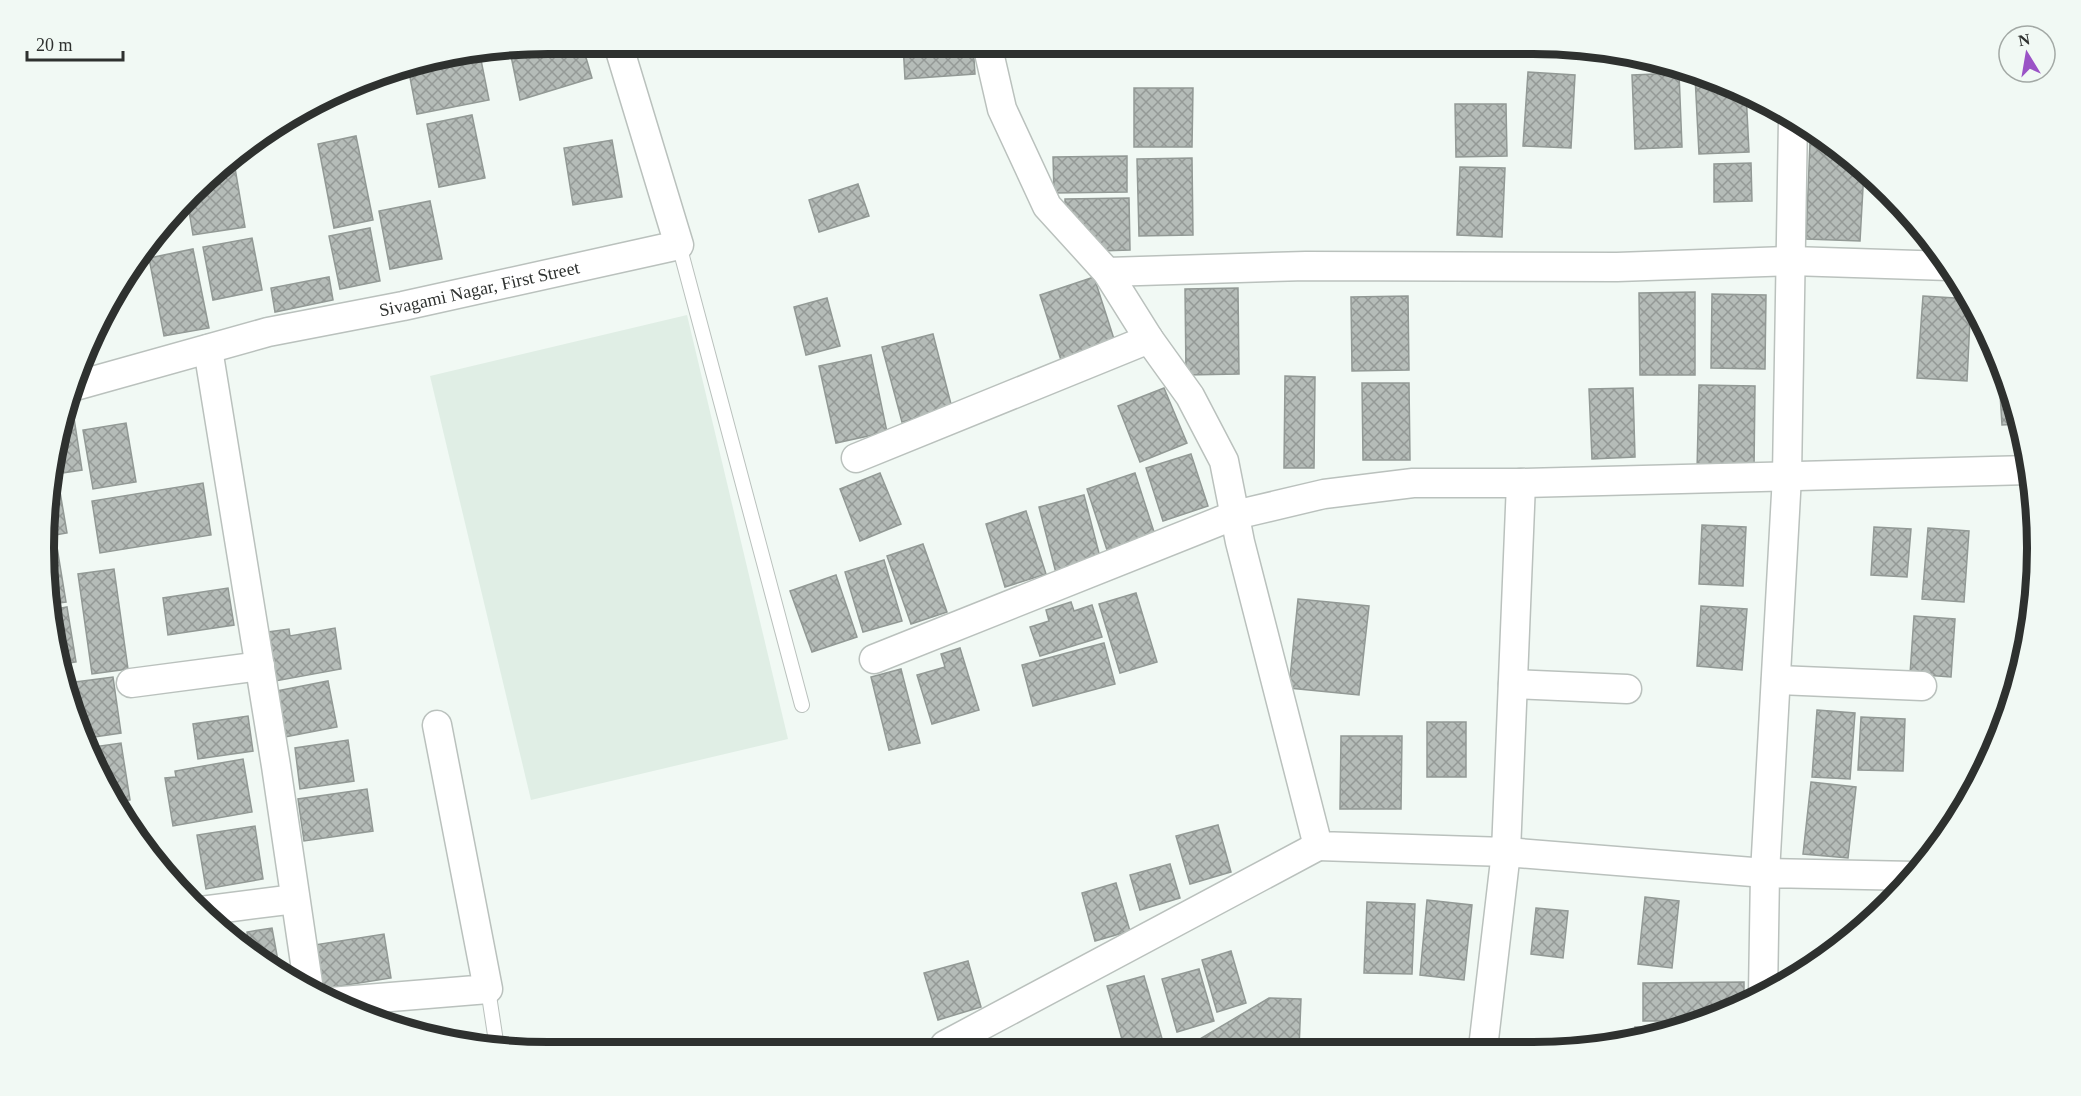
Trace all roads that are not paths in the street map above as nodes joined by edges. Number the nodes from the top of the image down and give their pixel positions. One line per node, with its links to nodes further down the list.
1 (621, 54): 4 (street)
2 (989, 54): 7 (street)
3 (1793, 128): 5 (street)
4 (679, 245): 9 (street, Sivagami Nagar, First Street); 23 (lane)
5 (1791, 261): 6 (street); 7 (street); 13 (street)
6 (1938, 266)
7 (1107, 272): 8 (street)
8 (1149, 339): 11 (street); 15 (street)
9 (208, 349): 10 (street, Sivagami Nagar, First Street); 17 (street)
10 (82, 385)
11 (856, 458)
12 (2021, 470): 13 (street)
13 (1787, 476): 14 (street); 18 (street)
14 (1521, 483): 15 (street); 20 (street)
15 (1235, 515): 16 (street); 25 (street)
16 (874, 659)
17 (260, 666): 19 (street); 29 (street)
18 (1776, 680): 21 (street); 27 (street)
19 (131, 682)
20 (1513, 684): 22 (street); 26 (street)
21 (1922, 686)
22 (1627, 689)
23 (802, 705)
24 (437, 725): 33 (street)
25 (1318, 846): 26 (street); 36 (street)
26 (1506, 852): 27 (street); 37 (street)
27 (1766, 873): 28 (street); 32 (street)
28 (1902, 876)
29 (296, 899): 30 (street); 31 (street)
30 (212, 910)
31 (307, 979)
32 (1763, 985)
33 (488, 989): 34 (street); 35 (lane)
34 (351, 1000)
35 (496, 1039)
36 (951, 1042)
37 (1484, 1042)

